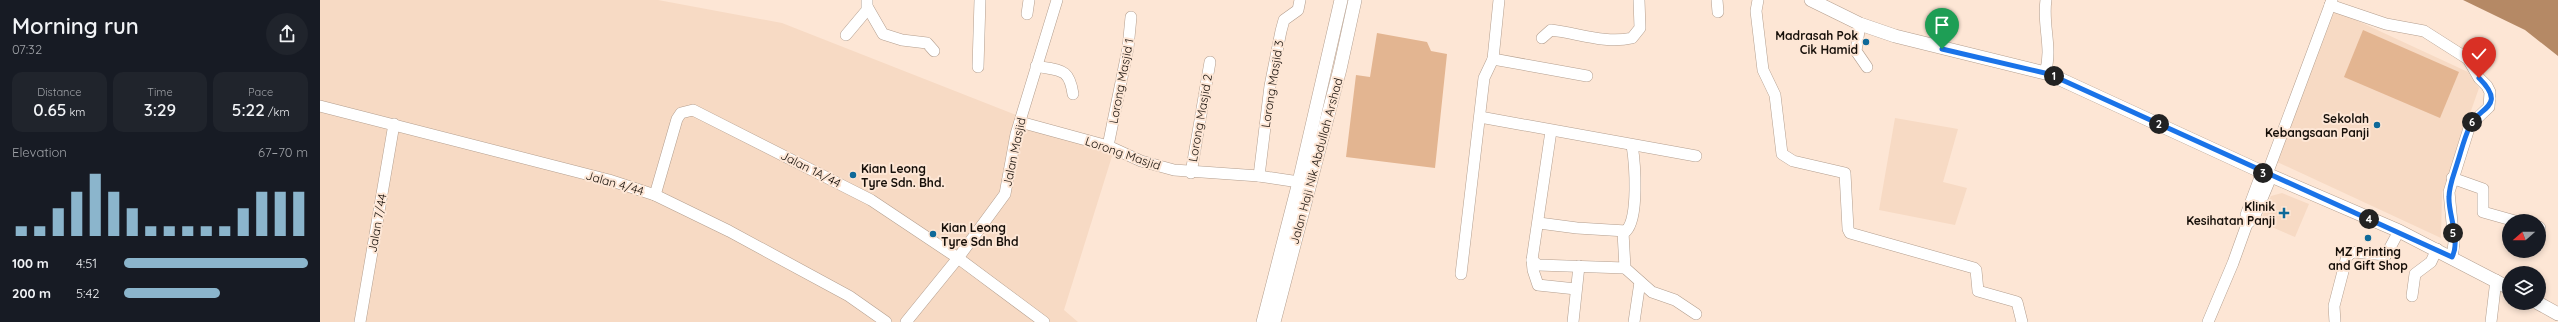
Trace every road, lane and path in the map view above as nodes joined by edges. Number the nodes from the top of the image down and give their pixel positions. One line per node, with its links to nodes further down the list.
1 (980, 0): 26 (street)
2 (1029, 0): 17 (street)
3 (1057, 0): 25 (street, Jalan Masjid)
4 (1300, 0): 41 (street, Lorong Masjid 3)
5 (1341, 0): 43 (main road, Jalan Haji Nik Abdullah Arshad)
6 (1355, 0): 69 (main road, Jalan Haji Nik Abdullah Arshad)
7 (1499, 0): 23 (street)
8 (1639, 0): 21 (street)
9 (1717, 0): 16 (street)
10 (1758, 0): 72 (street)
11 (1811, 0): 15 (main road)
12 (2046, 0): 28 (street)
13 (2331, 3): 40 (street); 42 (street)
14 (868, 4): 20 (street); 22 (street)
15 (1830, 5): 19 (main road)
16 (1718, 12)
17 (1027, 14)
18 (1131, 16): 37 (street, Lorong Masjid 1)
19 (1860, 24): 27 (street); 28 (main road)
20 (846, 35)
21 (1542, 38)
22 (934, 51)
23 (1494, 59): 29 (street); 32 (street)
24 (1210, 62): 39 (street, Lorong Masjid 2)
25 (1036, 66): 30 (street); 33 (street, Jalan Masjid)
26 (978, 67)
27 (1867, 67)
28 (2044, 73): 40 (main road)
29 (1587, 76)
30 (1073, 94)
31 (320, 106): 34 (street, Jalan 4/44)
32 (1480, 118): 35 (street); 55 (street)
33 (1020, 122): 37 (street, Lorong Masjid); 51 (street, Jalan Masjid)
34 (394, 124): 44 (street, Jalan 4/44); 64 (street, Jalan 7/44)
35 (1551, 131): 36 (street); 46 (street)
36 (1632, 145): 38 (street); 48 (street)
37 (1108, 146): 39 (street, Lorong Masjid)
38 (1696, 156)
39 (1191, 173): 41 (street, Lorong Masjid)
40 (2267, 174): 47 (main road); 73 (street)
41 (1259, 176): 43 (street, Lorong Masjid)
42 (2452, 178): 45 (street); 50 (street)
43 (1299, 182): 68 (main road, Jalan Haji Nik Abdullah Arshad)
44 (655, 195): 51 (street, Jalan 1A/44); 65 (street, Jalan 4/44)
45 (2502, 217)
46 (1539, 223): 48 (street); 52 (street)
47 (2399, 231): 49 (main road); 74 (street)
48 (1623, 232): 54 (street)
49 (2437, 249): 50 (main road); 60 (street)
50 (2452, 257): 56 (main road)
51 (958, 258): 66 (street, Jalan Masjid); 67 (street, Jalan 1A/44)
52 (1532, 260): 53 (street); 59 (street)
53 (1579, 266): 54 (street); 59 (street)
54 (1625, 268): 57 (street)
55 (1462, 274)
56 (2496, 280): 58 (main road); 75 (street)
57 (1640, 282): 62 (street); 71 (street)
58 (2502, 284)
59 (1576, 289): 70 (street)
60 (2412, 296)
61 (2546, 307): 63 (main road)
62 (1696, 314)
63 (2558, 314)
64 (360, 322)
65 (886, 322)
66 (906, 322)
67 (1044, 322)
68 (1263, 322)
69 (1274, 322)
70 (1573, 322)
71 (1634, 322)
72 (2022, 322)
73 (2208, 322)
74 (2335, 322)
75 (2491, 322)

